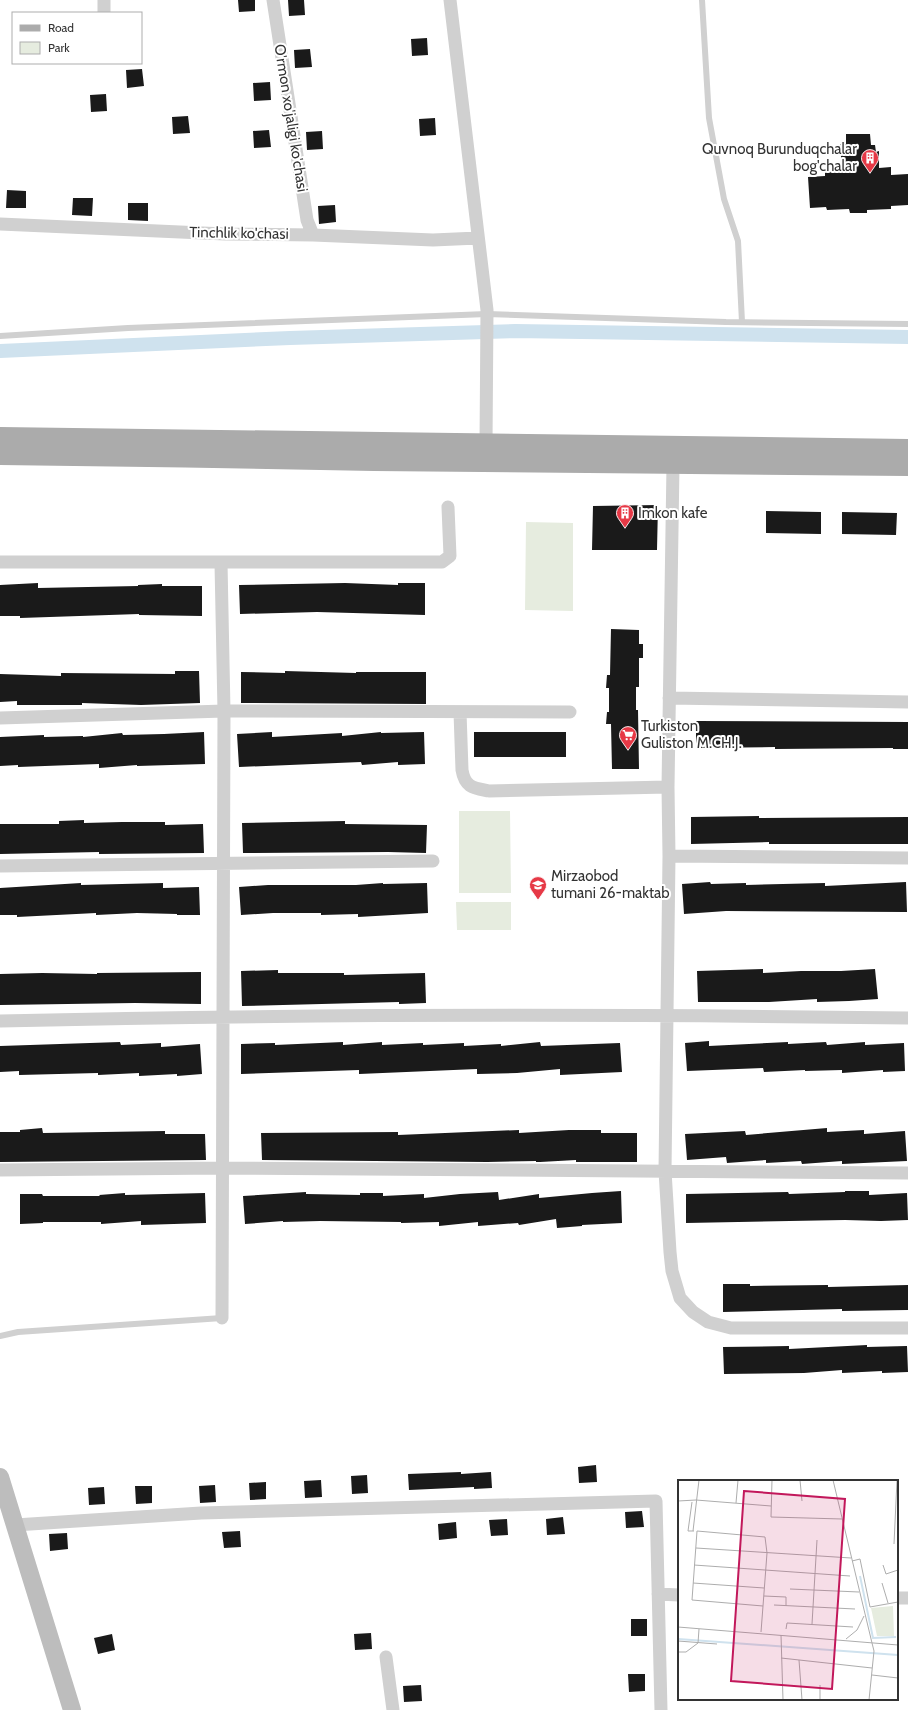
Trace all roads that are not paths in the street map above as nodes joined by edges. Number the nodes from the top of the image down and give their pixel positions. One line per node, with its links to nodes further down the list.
1 (104, 0): 5 (street)
2 (273, 0): 7 (street, O'rmon xo'jaligi ko'chasi)
3 (450, 0): 8 (street)
4 (702, 0): 10 (lane)
5 (104, 12)
6 (0, 224): 7 (street, Tinchlik ko'chasi)
7 (313, 235): 8 (street, Tinchlik ko'chasi)
8 (478, 238): 9 (street)
9 (487, 314): 10 (lane); 12 (lane); 14 (street)
10 (742, 322): 11 (lane)
11 (908, 324)
12 (0, 336)
13 (0, 437): 16 (main road)
14 (486, 444): 15 (main road); 16 (main road)
15 (908, 449)
16 (342, 452): 17 (main road); 18 (main road)
17 (0, 455)
18 (673, 465): 19 (main road); 23 (street)
19 (908, 466)
20 (448, 507): 22 (street)
21 (0, 562): 22 (street)
22 (221, 563): 25 (street)
23 (669, 698): 24 (street); 29 (street)
24 (908, 702)
25 (224, 711): 26 (street); 28 (street); 33 (street)
26 (460, 712): 27 (street); 29 (street)
27 (570, 712)
28 (0, 718)
29 (668, 788): 30 (street)
30 (669, 856): 31 (street); 35 (street)
31 (908, 858)
32 (433, 862): 33 (street)
33 (224, 863): 34 (street); 36 (street)
34 (0, 866)
35 (666, 1015): 36 (street); 37 (street); 41 (street)
36 (223, 1016): 38 (street); 39 (street)
37 (908, 1018)
38 (0, 1021)
39 (222, 1168): 40 (street); 41 (street); 43 (street)
40 (0, 1170)
41 (665, 1170): 42 (street); 44 (street)
42 (908, 1173)
43 (222, 1318): 45 (lane)
44 (908, 1328)
45 (0, 1336)
46 (0, 1477): 47 (main road)
47 (15, 1525): 48 (street); 51 (main road)
48 (658, 1594): 49 (street); 53 (street)
49 (678, 1595)
50 (386, 1657): 52 (street)
51 (72, 1710)
52 (393, 1710)
53 (661, 1710)

